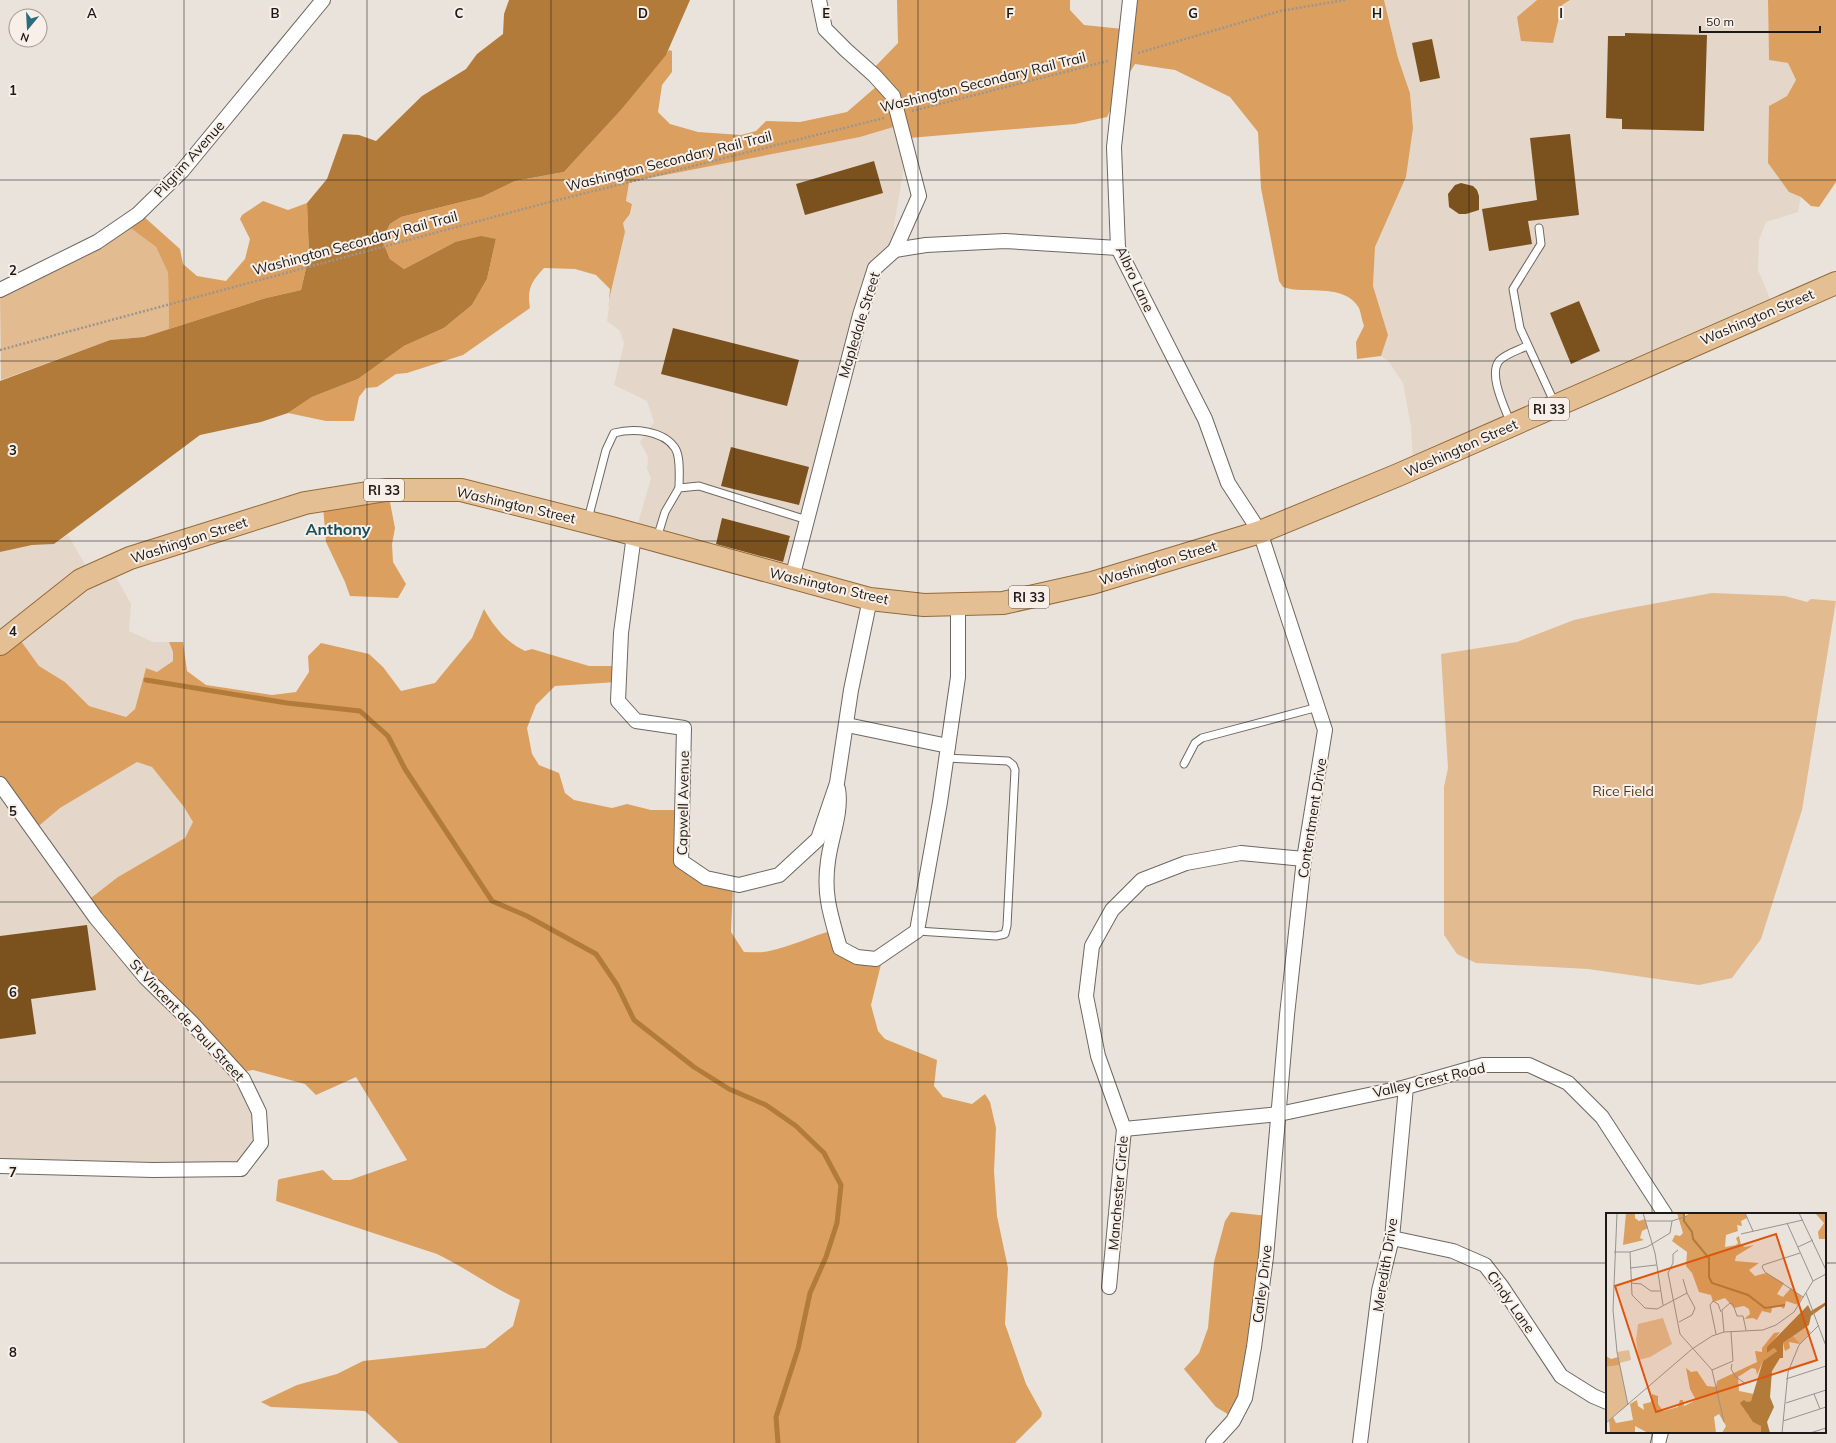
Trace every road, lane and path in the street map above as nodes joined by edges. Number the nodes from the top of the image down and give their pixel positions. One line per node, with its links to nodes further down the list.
1 (323, 0): 11 (street, Pilgrim Avenue)
2 (819, 0): 6 (street)
3 (1130, 0): 5 (street, Albro Lane)
4 (1345, 0): 5 (path, Washington Secondary Rail Trail)
5 (1124, 57): 6 (path, Washington Secondary Rail Trail); 8 (street, Albro Lane)
6 (898, 114): 9 (street); 13 (path, Washington Secondary Rail Trail)
7 (1539, 228): 12 (lane)
8 (1118, 248): 9 (street); 19 (street, Albro Lane)
9 (895, 250): 17 (street, Mapledale Street)
10 (1836, 283): 14 (main road, Washington Street / RI 33)
11 (0, 290)
12 (1527, 346): 14 (lane); 15 (lane)
13 (0, 350)
14 (1556, 406): 15 (main road, Washington Street / RI 33)
15 (1512, 426): 19 (main road, Washington Street / RI 33)
16 (679, 488): 17 (lane); 18 (lane); 21 (lane)
17 (807, 520): 22 (street, Mapledale Street)
18 (588, 522): 20 (main road, Washington Street / RI 33); 25 (main road, Washington Street / RI 33)
19 (1260, 532): 24 (main road, Washington Street / RI 33); 26 (street, Contentment Drive)
20 (634, 535): 21 (main road, Washington Street / RI 33); 30 (street, Capwell Avenue)
21 (656, 541): 22 (main road, Washington Street / RI 33)
22 (792, 578): 23 (main road, Washington Street / RI 33)
23 (870, 599): 24 (main road, Washington Street / RI 33); 27 (street, Capwell Avenue)
24 (958, 603): 28 (street)
25 (0, 644)
26 (1318, 707): 29 (lane); 32 (street, Contentment Drive)
27 (846, 725): 28 (street); 30 (street, Capwell Avenue)
28 (947, 752): 33 (street); 33 (lane)
29 (1184, 764)
30 (837, 783): 33 (street)
31 (0, 784): 37 (street, St Vincent de Paul Street)
32 (1304, 859): 35 (street, Contentment Drive); 36 (street, Manchester Circle)
33 (917, 931)
34 (1406, 1087): 35 (street, Valley Crest Road); 38 (street, Valley Crest Road); 39 (street, Meredith Drive)
35 (1279, 1114): 36 (street, Valley Crest Road); 43 (street, Carley Drive)
36 (1124, 1129): 40 (street, Manchester Circle)
37 (0, 1166)
38 (1664, 1213)
39 (1392, 1238): 41 (street, Cindy Lane); 44 (street, Meredith Drive)
40 (1109, 1287)
41 (1606, 1402)
42 (1661, 1433): 45 (street)
43 (1212, 1443)
44 (1360, 1443)
45 (1658, 1443)

